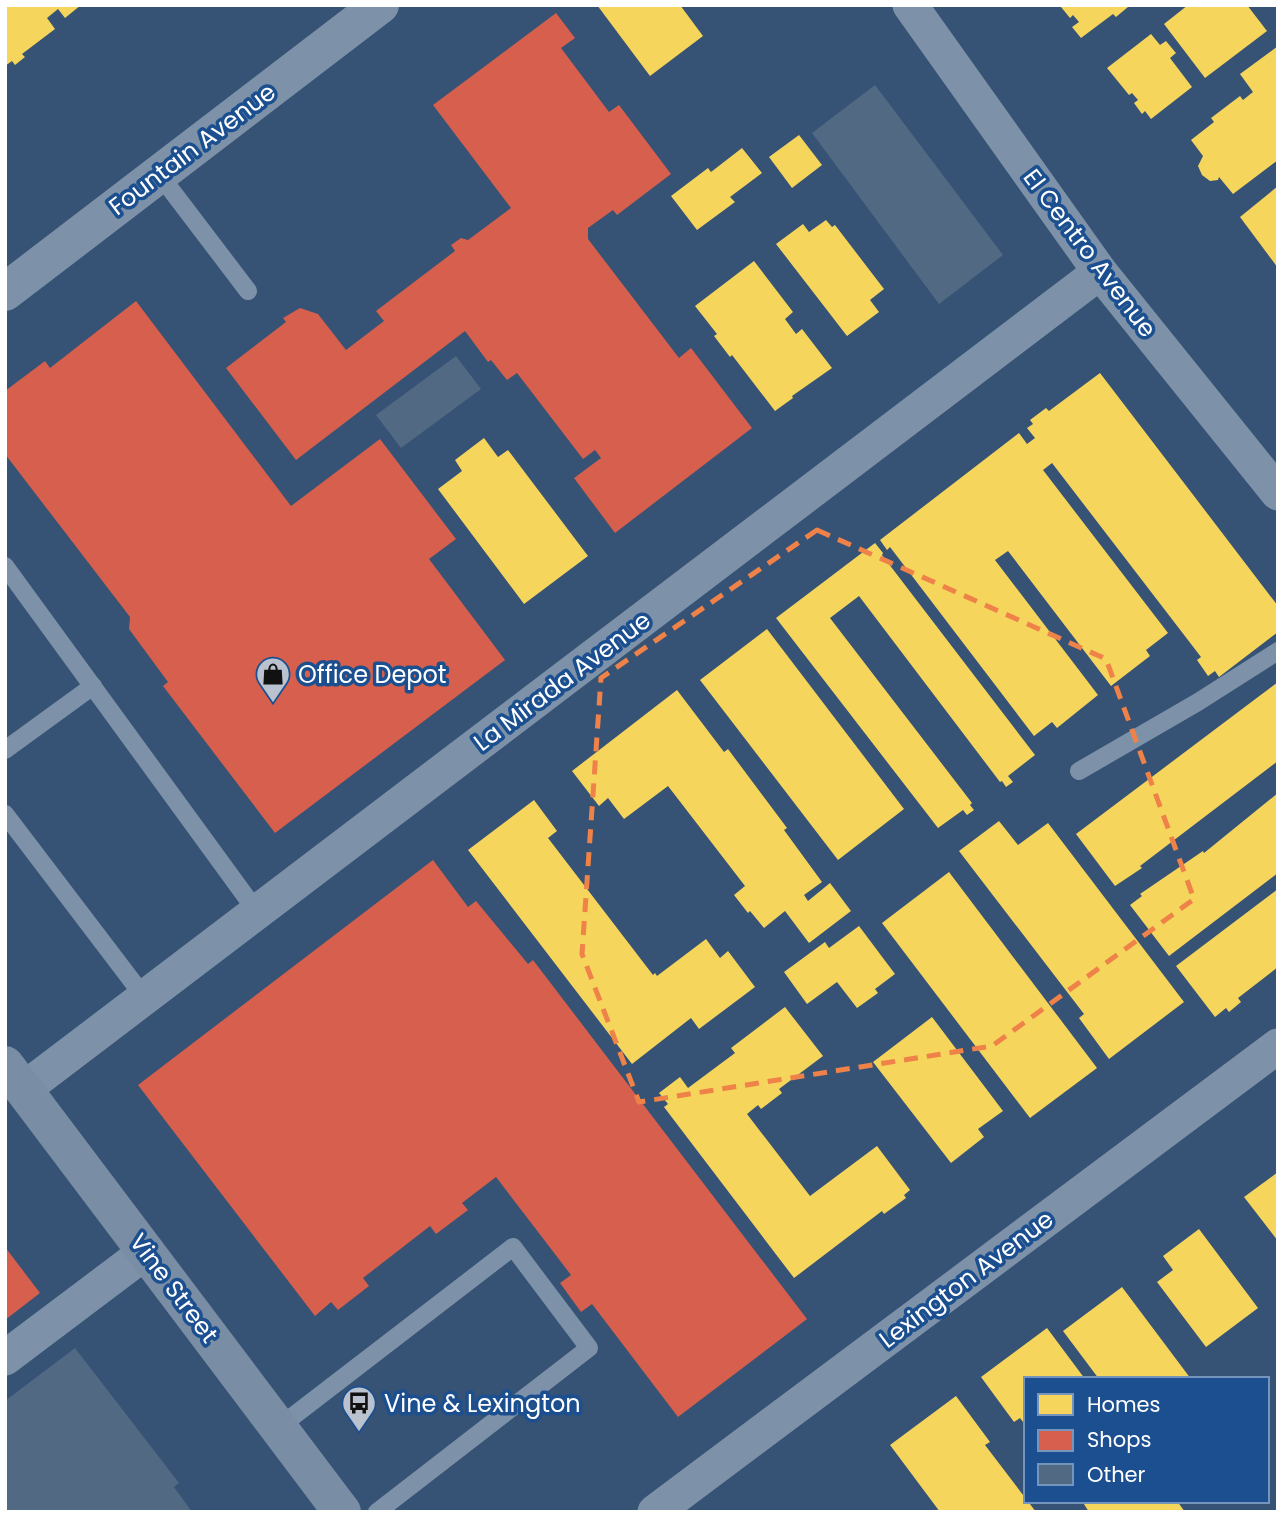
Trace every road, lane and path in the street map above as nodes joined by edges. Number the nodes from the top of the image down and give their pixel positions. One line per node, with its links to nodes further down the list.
1 (380, 5): 3 (street, Fountain Avenue)
2 (911, 5): 4 (street, El Centro Avenue)
3 (159, 174): 5 (lane); 6 (street, Fountain Avenue)
4 (1100, 272): 7 (street, El Centro Avenue); 14 (street, La Mirada Avenue)
5 (248, 291)
6 (5, 292)
7 (1278, 493)
8 (5, 566): 10 (lane)
9 (1278, 652): 12 (lane)
10 (93, 686): 11 (lane); 14 (lane)
11 (5, 750)
12 (1079, 771)
13 (5, 814): 15 (lane)
14 (257, 912): 15 (street, La Mirada Avenue)
15 (145, 998): 17 (street, La Mirada Avenue)
16 (1278, 1046): 23 (street, Lexington Avenue)
17 (14, 1077): 18 (main road, Vine Street)
18 (147, 1251): 19 (street); 20 (main road, Vine Street)
19 (5, 1358)
20 (279, 1427): 21 (main road, Vine Street); 22 (lane)
21 (342, 1512)
22 (377, 1512)
23 (654, 1512)

